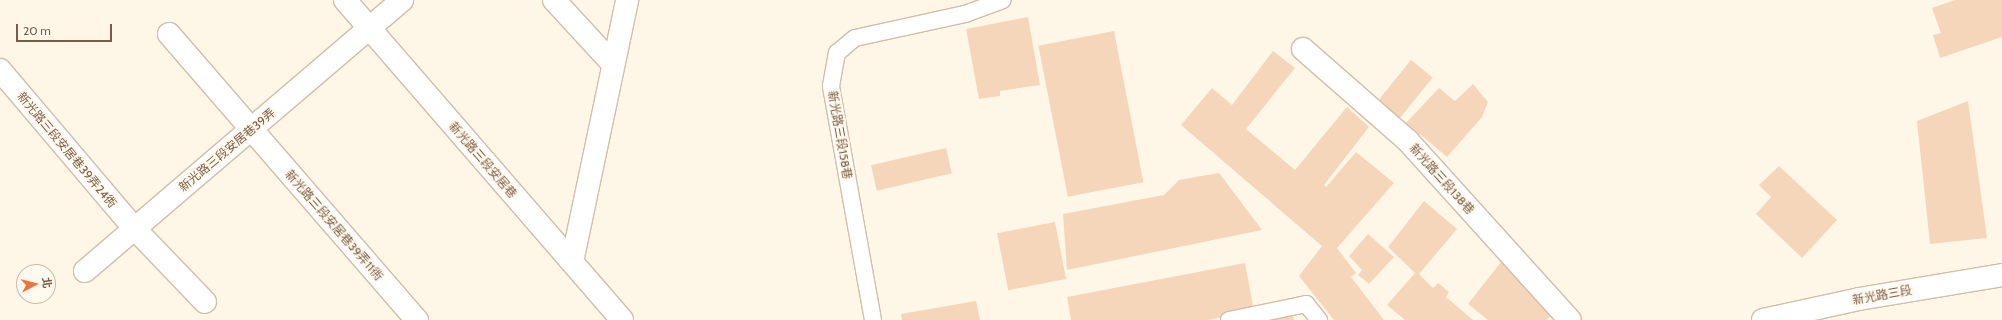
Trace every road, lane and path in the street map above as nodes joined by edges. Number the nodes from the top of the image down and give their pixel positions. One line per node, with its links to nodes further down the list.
1 (345, 0): 6 (street, 新光路三段安居巷)
2 (402, 0): 6 (street, 新光路三段安居巷39弄)
3 (554, 0): 9 (street)
4 (627, 0): 9 (street)
5 (1003, 0): 19 (lane, 新光路三段158巷)
6 (370, 30): 11 (street, 新光路三段安居巷39弄); 13 (street, 新光路三段安居巷)
7 (169, 34): 11 (street, 新光路三段安居巷39弄11衖)
8 (1303, 50): 22 (street, 新光路三段138巷)
9 (613, 64): 13 (street)
10 (0, 70): 12 (street, 新光路三段安居巷39弄24衖)
11 (251, 130): 12 (street, 新光路三段安居巷39弄); 17 (street, 新光路三段安居巷39弄11衖)
12 (135, 229): 14 (street, 新光路三段安居巷39弄); 16 (street, 新光路三段安居巷39弄24衖)
13 (572, 262): 18 (street, 新光路三段安居巷)
14 (85, 271)
15 (2002, 275): 23 (street, 新光路三段)
16 (205, 302)
17 (417, 320)
18 (622, 320)
19 (873, 320)
20 (1229, 320): 21 (lane)
21 (1319, 320)
22 (1570, 320)
23 (1763, 320)

